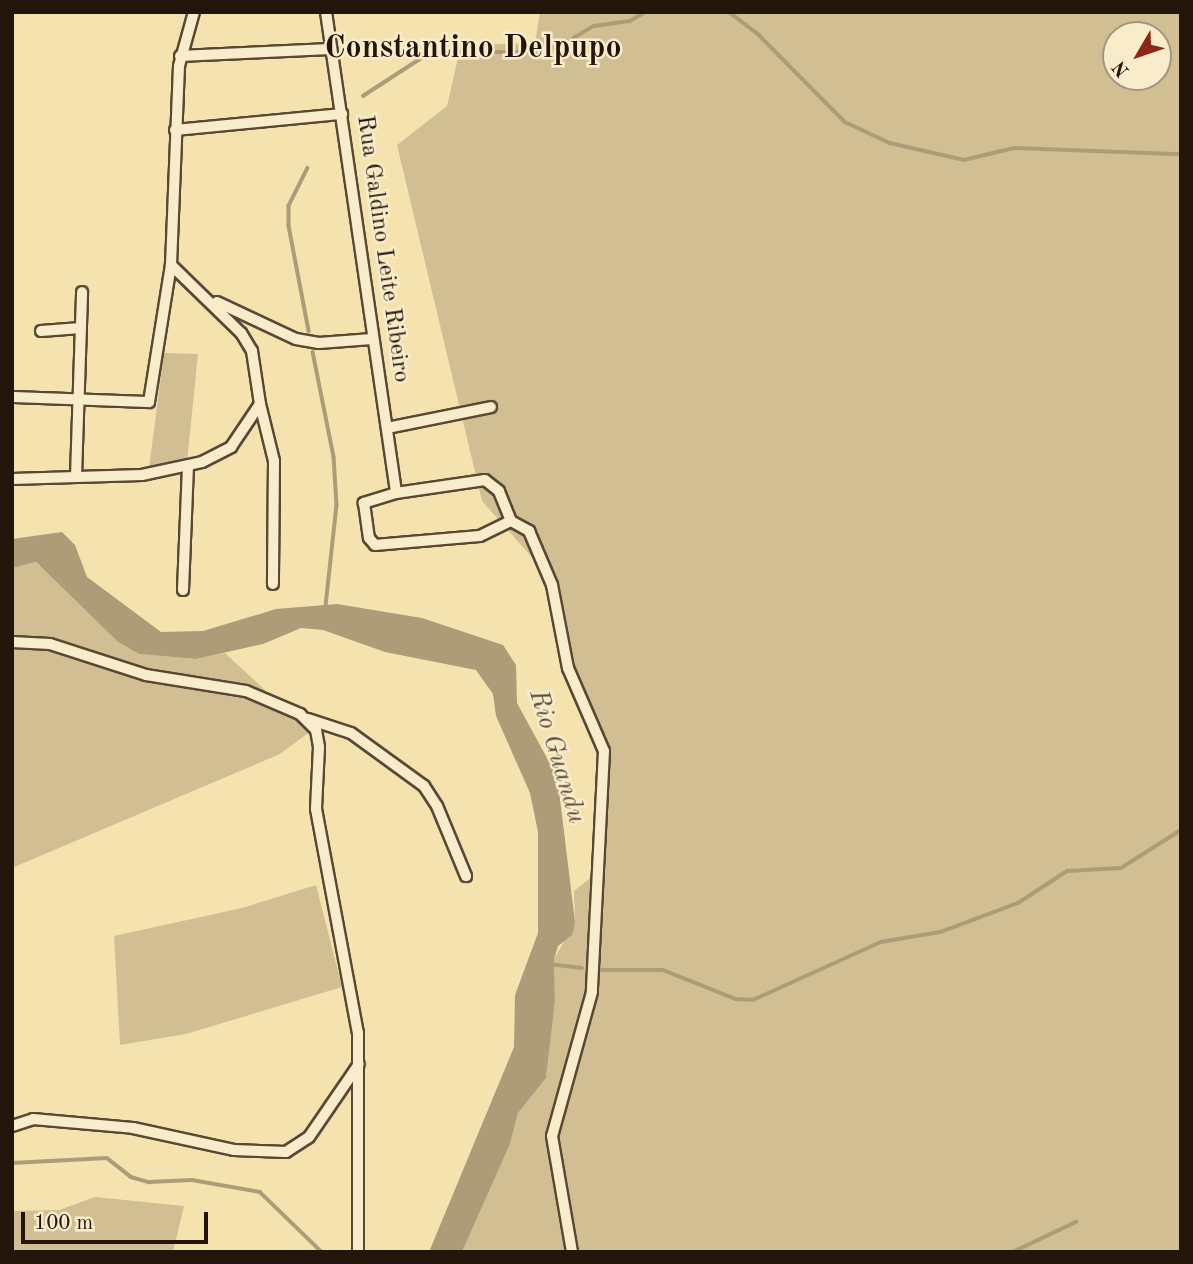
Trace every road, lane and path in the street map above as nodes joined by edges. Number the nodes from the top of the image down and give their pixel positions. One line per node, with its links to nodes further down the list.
1 (194, 12): 4 (street)
2 (326, 12): 3 (street, Rua Galdino Leite Ribeiro)
3 (330, 50): 4 (street); 5 (street, Rua Galdino Leite Ribeiro)
4 (180, 56): 6 (street)
5 (342, 114): 6 (street); 12 (street, Rua Galdino Leite Ribeiro)
6 (175, 130): 7 (street)
7 (171, 265): 9 (street); 14 (street)
8 (82, 292): 10 (street)
9 (208, 298): 12 (street); 15 (street)
10 (81, 328): 11 (street); 14 (street)
11 (41, 331)
12 (372, 339): 17 (street, Rua Galdino Leite Ribeiro)
13 (12, 397): 14 (street)
14 (78, 400): 19 (street)
15 (260, 404): 18 (street); 23 (street)
16 (491, 407): 17 (street)
17 (387, 428): 21 (street, Rua Galdino Leite Ribeiro)
18 (188, 467): 19 (street); 24 (street)
19 (76, 476): 20 (street)
20 (12, 479)
21 (396, 493): 22 (street); 22 (street)
22 (511, 521): 31 (street)
23 (273, 584)
24 (183, 590)
25 (12, 642): 26 (street)
26 (308, 719): 27 (street); 28 (street)
27 (466, 876)
28 (359, 1064): 29 (street); 30 (street)
29 (12, 1126)
30 (358, 1252)
31 (572, 1252)

